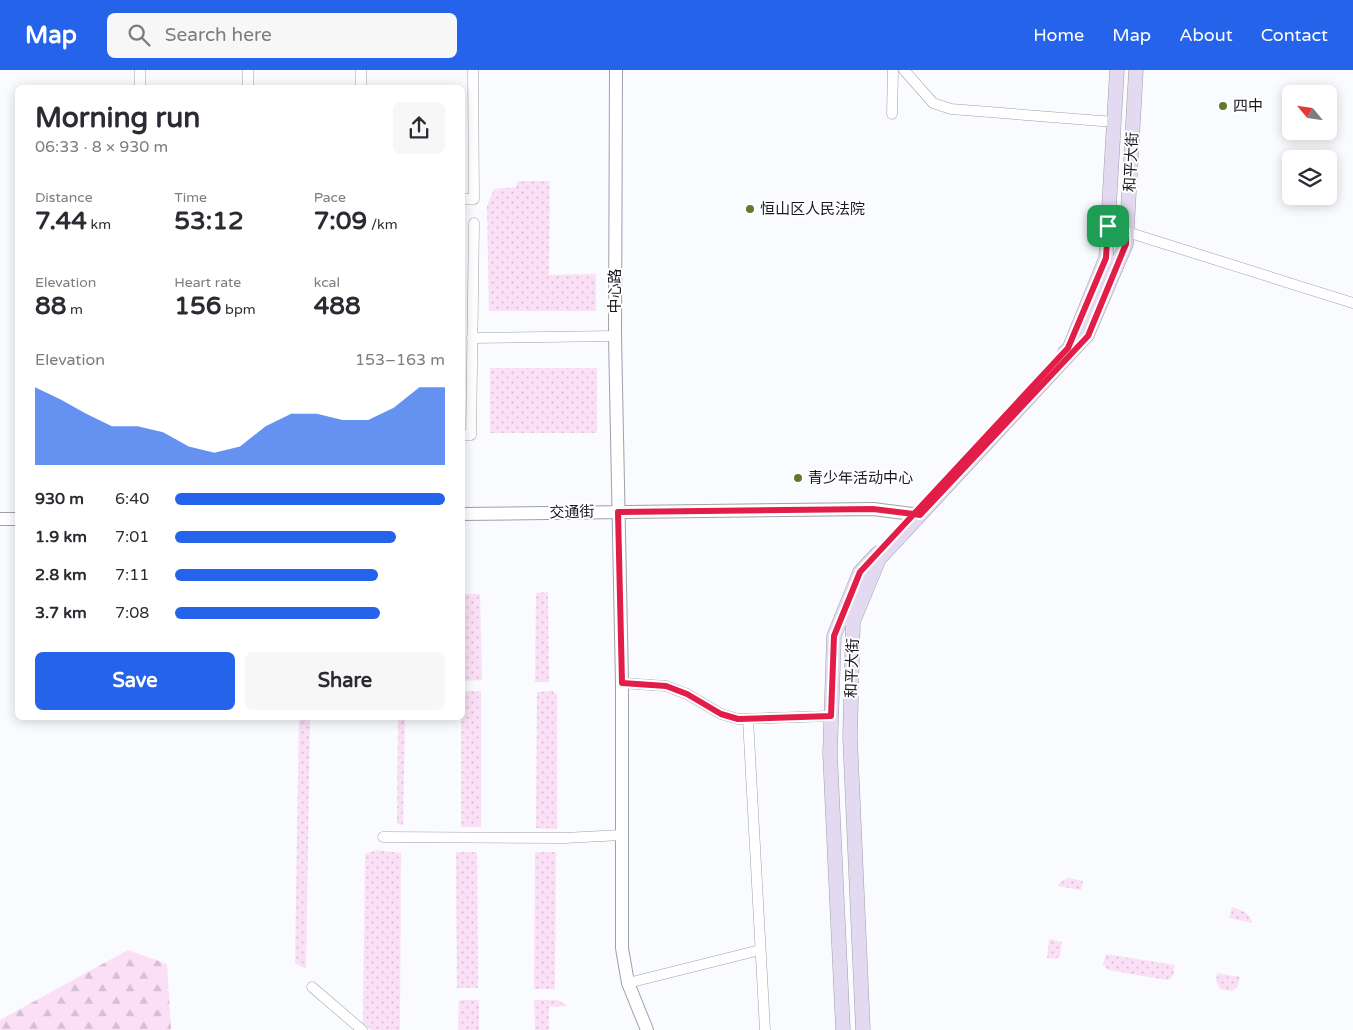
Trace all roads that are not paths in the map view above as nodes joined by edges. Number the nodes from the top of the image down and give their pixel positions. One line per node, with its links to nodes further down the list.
1 (140, 70): 10 (street)
2 (248, 70): 11 (street)
3 (361, 70): 12 (street)
4 (473, 70): 15 (street)
5 (616, 70): 20 (street, 中心路)
6 (893, 70): 13 (street)
7 (904, 70): 14 (street)
8 (1117, 70): 14 (main road, 和平大街)
9 (1136, 70): 18 (main road, 和平大街)
10 (140, 85)
11 (248, 85)
12 (361, 85)
13 (892, 114)
14 (1114, 122): 17 (main road, 和平大街)
15 (465, 199)
16 (474, 223): 21 (street)
17 (1108, 226): 18 (street); 25 (main road, 和平大街)
18 (1126, 231): 19 (street); 25 (main road, 和平大街)
19 (1353, 303)
20 (615, 336): 21 (street); 23 (street, 中心路)
21 (472, 338): 22 (street)
22 (465, 435)
23 (618, 512): 24 (street, 交通街); 25 (street, 交通街); 28 (street, 中心路)
24 (465, 514)
25 (917, 515): 29 (main road, 和平大街); 40 (main road, 和平大街)
26 (0, 519): 27 (street)
27 (15, 519)
28 (622, 683): 30 (street); 31 (street, 中心路)
29 (831, 716): 30 (street); 39 (main road, 和平大街)
30 (748, 719): 33 (street)
31 (622, 834): 32 (street); 34 (street, 中心路)
32 (383, 837)
33 (760, 950): 34 (street); 38 (street)
34 (628, 983): 37 (street, 中心路)
35 (312, 987): 36 (street)
36 (362, 1030)
37 (647, 1030)
38 (765, 1030)
39 (843, 1030)
40 (864, 1030)

